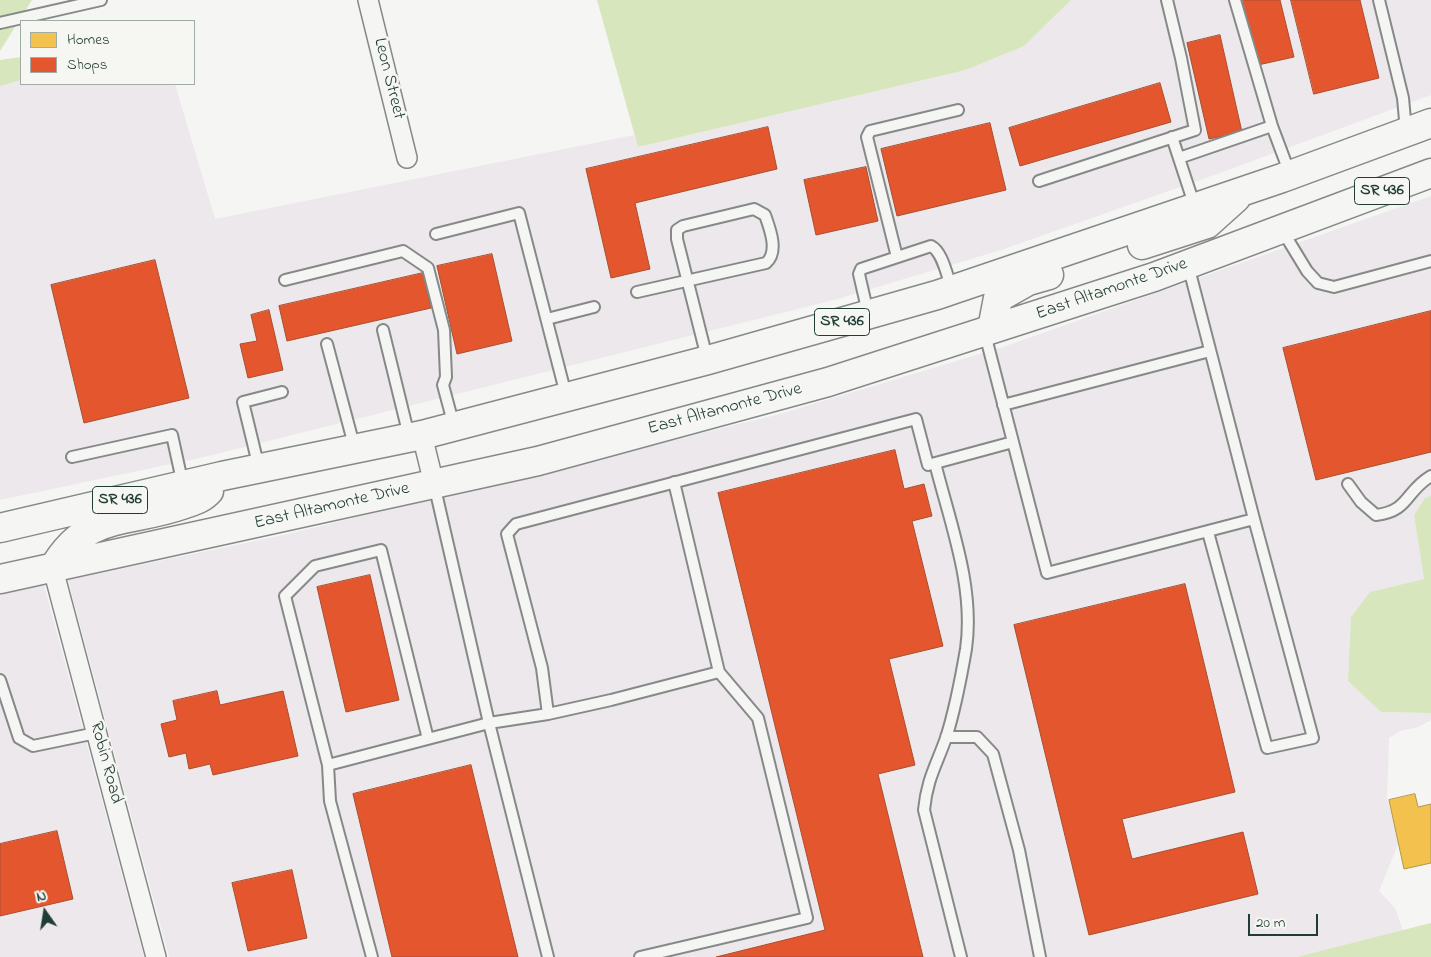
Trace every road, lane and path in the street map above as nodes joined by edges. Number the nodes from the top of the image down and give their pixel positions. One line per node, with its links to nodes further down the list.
1 (101, 0): 6 (lane)
2 (368, 0): 11 (street, Leon Street)
3 (1167, 0): 10 (lane)
4 (1234, 0): 8 (lane)
5 (1380, 0): 9 (lane)
6 (0, 23)
7 (958, 110): 20 (lane)
8 (1272, 126): 12 (lane); 14 (lane)
9 (1419, 127): 14 (main road, SR 436)
10 (1172, 137): 12 (lane); 15 (lane)
11 (407, 158)
12 (1179, 158): 17 (lane)
13 (1431, 173): 18 (main road, East Altamonte Drive / SR 436)
14 (1290, 175): 16 (main road, SR 436)
15 (1039, 181)
16 (1247, 189): 17 (main road, SR 436); 31 (main road)
17 (1195, 207): 25 (main road, SR 436)
18 (1282, 229): 21 (lane); 22 (main road, East Altamonte Drive / SR 436)
19 (436, 234): 29 (lane)
20 (897, 257): 25 (lane); 28 (lane)
21 (1431, 261)
22 (1188, 264): 31 (main road, East Altamonte Drive / SR 436); 33 (lane)
23 (284, 280): 38 (lane)
24 (687, 280): 24 (lane); 26 (lane); 34 (lane)
25 (952, 290): 28 (main road, SR 436)
26 (637, 292)
27 (594, 308): 29 (lane)
28 (868, 314): 34 (main road, SR 436)
29 (547, 319): 36 (lane)
30 (383, 330): 39 (lane)
31 (988, 331): 37 (lane); 48 (main road, East Altamonte Drive / SR 436)
32 (327, 344): 41 (lane)
33 (1210, 351): 37 (lane); 51 (lane)
34 (708, 360): 36 (main road, SR 436)
35 (282, 392): 44 (lane)
36 (567, 397): 38 (main road, SR 436)
37 (1003, 405): 40 (lane)
38 (454, 427): 39 (main road, SR 436)
39 (416, 436): 41 (main road, SR 436); 48 (street)
40 (1013, 442): 43 (lane); 54 (lane)
41 (355, 449): 44 (main road, SR 436)
42 (72, 458): 50 (lane)
43 (936, 463): 47 (lane); 63 (lane)
44 (259, 469): 45 (main road, SR 436)
45 (222, 476): 50 (main road, SR 436); 56 (main road)
46 (1431, 476): 49 (lane)
47 (674, 482): 58 (lane); 60 (lane)
48 (434, 484): 56 (main road, East Altamonte Drive / SR 436); 61 (lane)
49 (1348, 484)
50 (184, 485): 52 (main road, SR 436)
51 (1254, 519): 54 (lane); 54 (lane)
52 (34, 521): 53 (main road, SR 436); 55 (main road)
53 (0, 528)
54 (1208, 532)
55 (0, 547)
56 (53, 569): 57 (main road, East Altamonte Drive / SR 436); 62 (street, Robin Road)
57 (0, 579)
58 (719, 672): 60 (lane); 69 (lane)
59 (0, 680): 62 (lane)
60 (548, 714): 61 (lane)
61 (489, 723): 64 (lane); 68 (lane)
62 (96, 733): 66 (street, Robin Road)
63 (946, 737): 70 (lane); 71 (lane)
64 (428, 738): 65 (lane); 65 (lane)
65 (328, 764): 67 (lane)
66 (156, 957)
67 (372, 957)
68 (548, 957)
69 (640, 957)
70 (961, 957)
71 (1040, 957)

